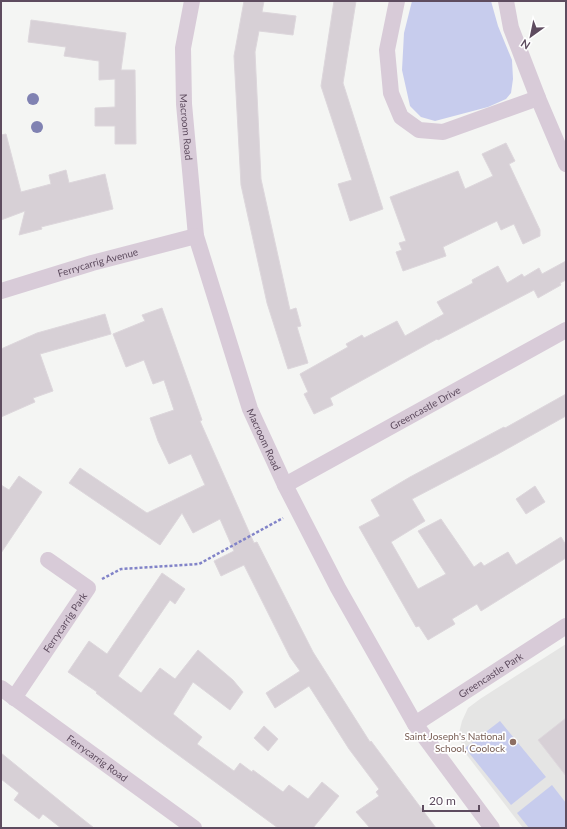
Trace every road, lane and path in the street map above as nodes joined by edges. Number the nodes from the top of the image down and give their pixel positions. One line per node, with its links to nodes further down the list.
1 (192, 1): 6 (street, Macroom Road)
2 (397, 1): 4 (street)
3 (506, 1): 4 (street)
4 (538, 98): 5 (street)
5 (566, 164)
6 (196, 236): 7 (street, Ferrycarrig Avenue); 9 (street, Macroom Road)
7 (1, 291)
8 (566, 330): 9 (street, Greencastle Drive)
9 (285, 485): 10 (street, Macroom Road)
10 (298, 510): 12 (path); 16 (street, Macroom Road)
11 (48, 560): 12 (street, Ferrycarrig Park)
12 (88, 588): 15 (street, Ferrycarrig Park)
13 (566, 626): 16 (street, Greencastle Park)
14 (1, 688): 15 (street, Ferrycarrig Road)
15 (14, 698): 17 (street, Ferrycarrig Road)
16 (415, 724): 18 (street, Macroom Road)
17 (194, 828)
18 (492, 828)

